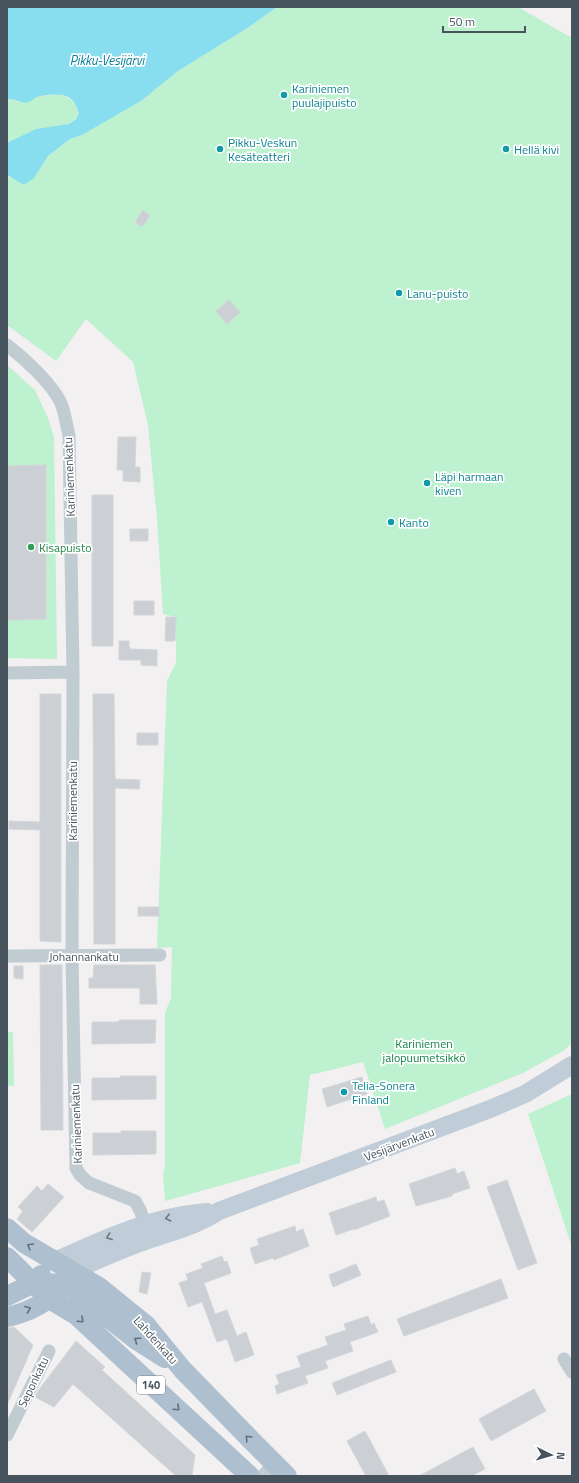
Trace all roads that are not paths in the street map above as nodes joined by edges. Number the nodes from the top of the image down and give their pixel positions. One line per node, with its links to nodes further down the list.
1 (7, 345): 2 (street, Kariniemenkatu)
2 (73, 672): 3 (street); 6 (street, Kariniemenkatu)
3 (7, 673)
4 (160, 955): 6 (street, Johannankatu)
5 (7, 956): 6 (street, Johannankatu)
6 (72, 956): 9 (street, Kariniemenkatu)
7 (572, 1065): 9 (street, Vesijärvenkatu)
8 (7, 1228): 11 (main road, one-way to 8)
9 (148, 1232): 11 (street, Vesijärvenkatu, one-way to 11); 12 (street, Vesijärvenkatu)
10 (7, 1257): 13 (main road, 140)
11 (55, 1261): 12 (main road); 13 (main road, Vesijärvenkatu)
12 (68, 1278): 13 (main road); 15 (main road, Vesijärvenkatu); 21 (main road, Lahdenkatu / 140, one-way to 12)
13 (32, 1284): 14 (main road, Vesijärvenkatu); 15 (main road, 140)
14 (7, 1296)
15 (48, 1300): 16 (main road, Vesijärvenkatu, one-way to 15); 22 (main road, 140, one-way to 22)
16 (7, 1317)
17 (49, 1351): 20 (street, Seponkatu)
18 (564, 1359): 19 (street)
19 (572, 1372)
20 (7, 1435)
21 (276, 1472)
22 (250, 1476)

